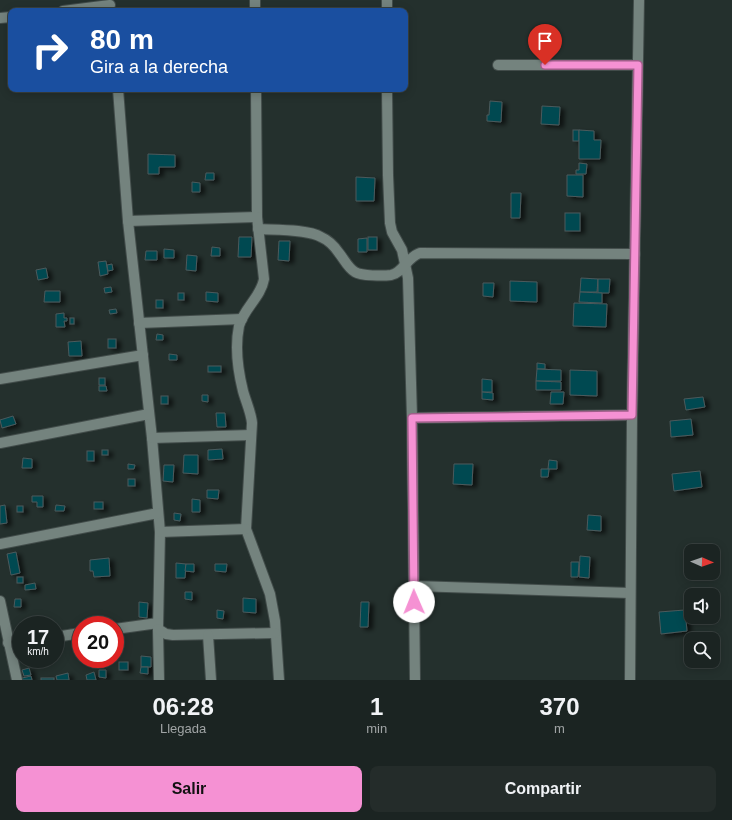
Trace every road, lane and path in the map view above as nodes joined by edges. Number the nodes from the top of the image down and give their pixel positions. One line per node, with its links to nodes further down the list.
1 (639, 0): 5 (street)
2 (110, 6): 3 (street)
3 (91, 8)
4 (498, 65): 5 (street)
5 (638, 65): 12 (street)
6 (118, 92): 10 (street)
7 (256, 92): 9 (street)
8 (388, 92): 13 (street)
9 (257, 217): 10 (street); 11 (street)
10 (128, 221): 15 (street)
11 (258, 229): 13 (street); 14 (street)
12 (635, 254): 13 (street); 19 (street)
13 (406, 263): 20 (street)
14 (242, 319): 15 (street); 21 (street)
15 (139, 323): 16 (street)
16 (143, 355): 17 (street); 18 (street)
17 (0, 379)
18 (149, 414): 22 (street); 23 (street)
19 (632, 415): 20 (street); 29 (street)
20 (412, 418): 28 (street)
21 (251, 435): 22 (street); 25 (street)
22 (152, 438): 24 (street)
23 (0, 443)
24 (158, 512): 26 (street); 27 (street)
25 (246, 529): 26 (street); 34 (street)
26 (160, 532): 31 (street)
27 (0, 544)
28 (414, 586): 29 (street); 42 (street)
29 (630, 593): 43 (street)
30 (0, 601): 33 (street)
31 (158, 626): 32 (street); 35 (street); 39 (street)
32 (124, 628)
33 (2, 629): 37 (street)
34 (276, 633): 35 (street); 41 (street)
35 (208, 635): 40 (street)
36 (12, 642): 37 (street)
37 (8, 643): 38 (street)
38 (17, 680)
39 (159, 680)
40 (211, 680)
41 (279, 680)
42 (415, 680)
43 (630, 680)

